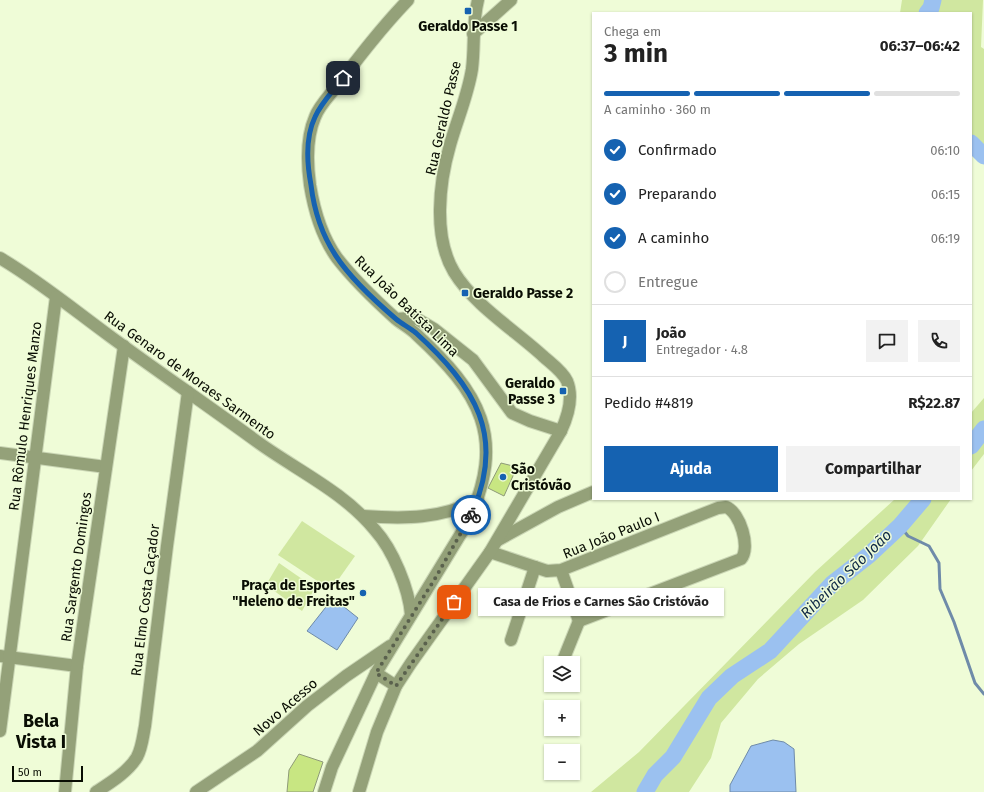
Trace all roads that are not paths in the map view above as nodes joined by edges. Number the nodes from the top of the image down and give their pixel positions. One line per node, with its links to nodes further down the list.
1 (408, 0): 7 (street, Rua João Batista Lima)
2 (478, 0): 4 (street, Rua Geraldo Passe)
3 (511, 0): 4 (street)
4 (473, 34): 10 (street, Rua Geraldo Passe)
5 (0, 258): 6 (street, Rua Genaro de Moraes Sarmento)
6 (56, 297): 8 (street, Rua Genaro de Moraes Sarmento); 12 (street, Rua Rômulo Henriques Manzo)
7 (397, 319): 10 (street); 15 (street, Rua João Batista Lima)
8 (124, 346): 9 (street, Rua Genaro de Moraes Sarmento); 13 (street, Rua Sargento Domingos)
9 (188, 392): 16 (street, Rua Genaro de Moraes Sarmento); 32 (street, Rua Elmo Costa Caçador)
10 (561, 431): 17 (street, Rua Geraldo Passe)
11 (0, 453): 12 (street)
12 (35, 458): 13 (street); 25 (street, Rua Rômulo Henriques Manzo)
13 (106, 467): 27 (street, Rua Sargento Domingos)
14 (592, 492): 17 (street)
15 (478, 500): 16 (street); 21 (street, Rua João Batista Lima)
16 (362, 516): 21 (street, Rua Genaro de Moraes Sarmento)
17 (497, 541): 18 (street, Rua Geraldo Passe)
18 (490, 552): 19 (street, Rua João Paulo I); 29 (street, Rua Geraldo Passe)
19 (535, 567): 20 (street, Rua João Paulo I); 23 (street)
20 (561, 570): 22 (street); 22 (street, Rua João Paulo I)
21 (411, 615): 24 (street, Rua João Batista Lima)
22 (578, 621): 26 (street)
23 (511, 640)
24 (393, 644): 28 (street, Rua João Batista Lima); 33 (street, Novo Acesso)
25 (5, 656): 27 (street); 30 (street, Rua Rômulo Henriques Manzo)
26 (565, 656)
27 (77, 666): 31 (street, Rua Sargento Domingos)
28 (376, 673): 29 (street); 34 (street, Rua João Batista Lima)
29 (396, 686): 35 (street, Rua Geraldo Passe)
30 (0, 731)
31 (65, 792)
32 (96, 792)
33 (196, 792)
34 (324, 792)
35 (359, 792)

